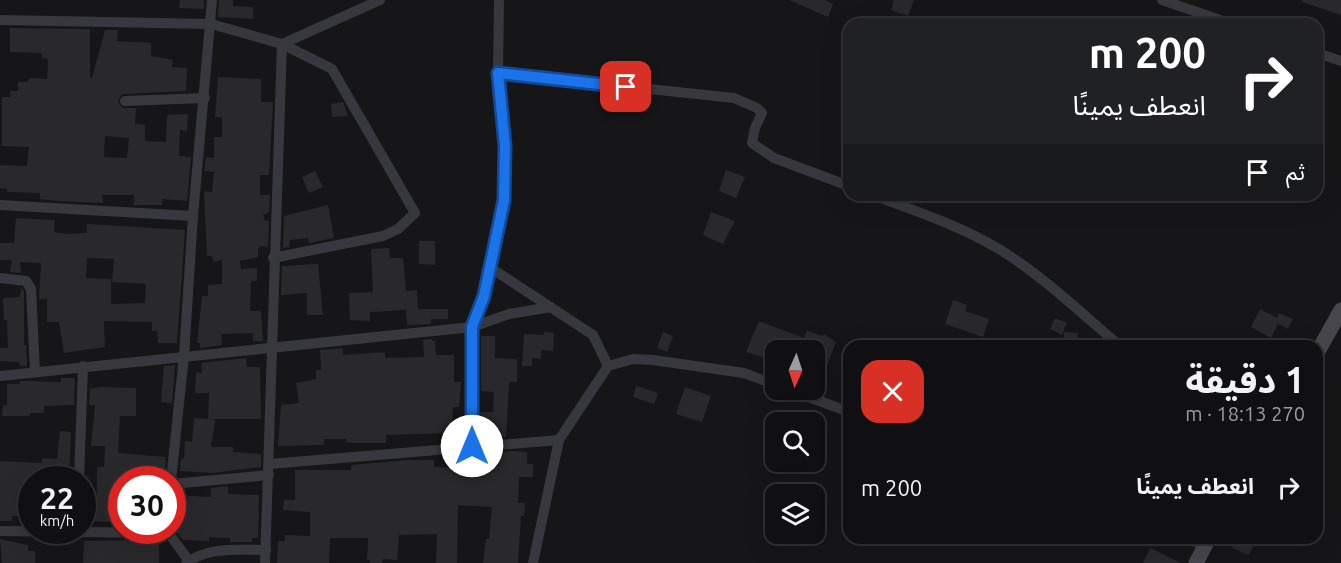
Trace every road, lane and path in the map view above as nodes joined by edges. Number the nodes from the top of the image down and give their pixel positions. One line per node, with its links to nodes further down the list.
1 (212, 0): 7 (street)
2 (380, 0): 8 (street)
3 (499, 0): 11 (street)
4 (1162, 0): 5 (street)
5 (1214, 18)
6 (0, 20): 7 (street)
7 (211, 24): 8 (street); 12 (street)
8 (282, 44): 18 (street); 18 (street)
9 (1323, 55): 10 (street)
10 (1341, 61)
11 (498, 73): 14 (street); 19 (street)
12 (205, 98): 13 (street); 17 (street)
13 (125, 101)
14 (843, 184)
15 (889, 201): 24 (street)
16 (0, 206): 17 (street)
17 (193, 216): 27 (street)
18 (273, 258): 26 (street)
19 (491, 268): 21 (street); 23 (street)
20 (0, 278): 30 (street)
21 (551, 307): 23 (street); 29 (street)
22 (1341, 310): 25 (street)
23 (472, 327): 26 (street); 36 (street)
24 (1113, 340)
25 (1323, 342)
26 (271, 347): 27 (street); 39 (street)
27 (184, 356): 28 (street); 38 (street)
28 (83, 366): 30 (street); 37 (street)
29 (608, 366): 32 (street); 35 (street)
30 (35, 372): 31 (street)
31 (0, 376)
32 (765, 381)
33 (817, 400): 34 (street)
34 (843, 410)
35 (559, 440): 36 (street); 48 (street)
36 (472, 446): 39 (street)
37 (79, 466)
38 (174, 466)
39 (269, 470): 40 (street); 45 (street)
40 (186, 480)
41 (0, 531): 42 (street)
42 (18, 531)
43 (175, 544): 46 (street)
44 (1206, 544): 49 (street)
45 (266, 550): 46 (street); 47 (street)
46 (188, 562)
47 (265, 563)
48 (533, 563)
49 (1196, 563)

